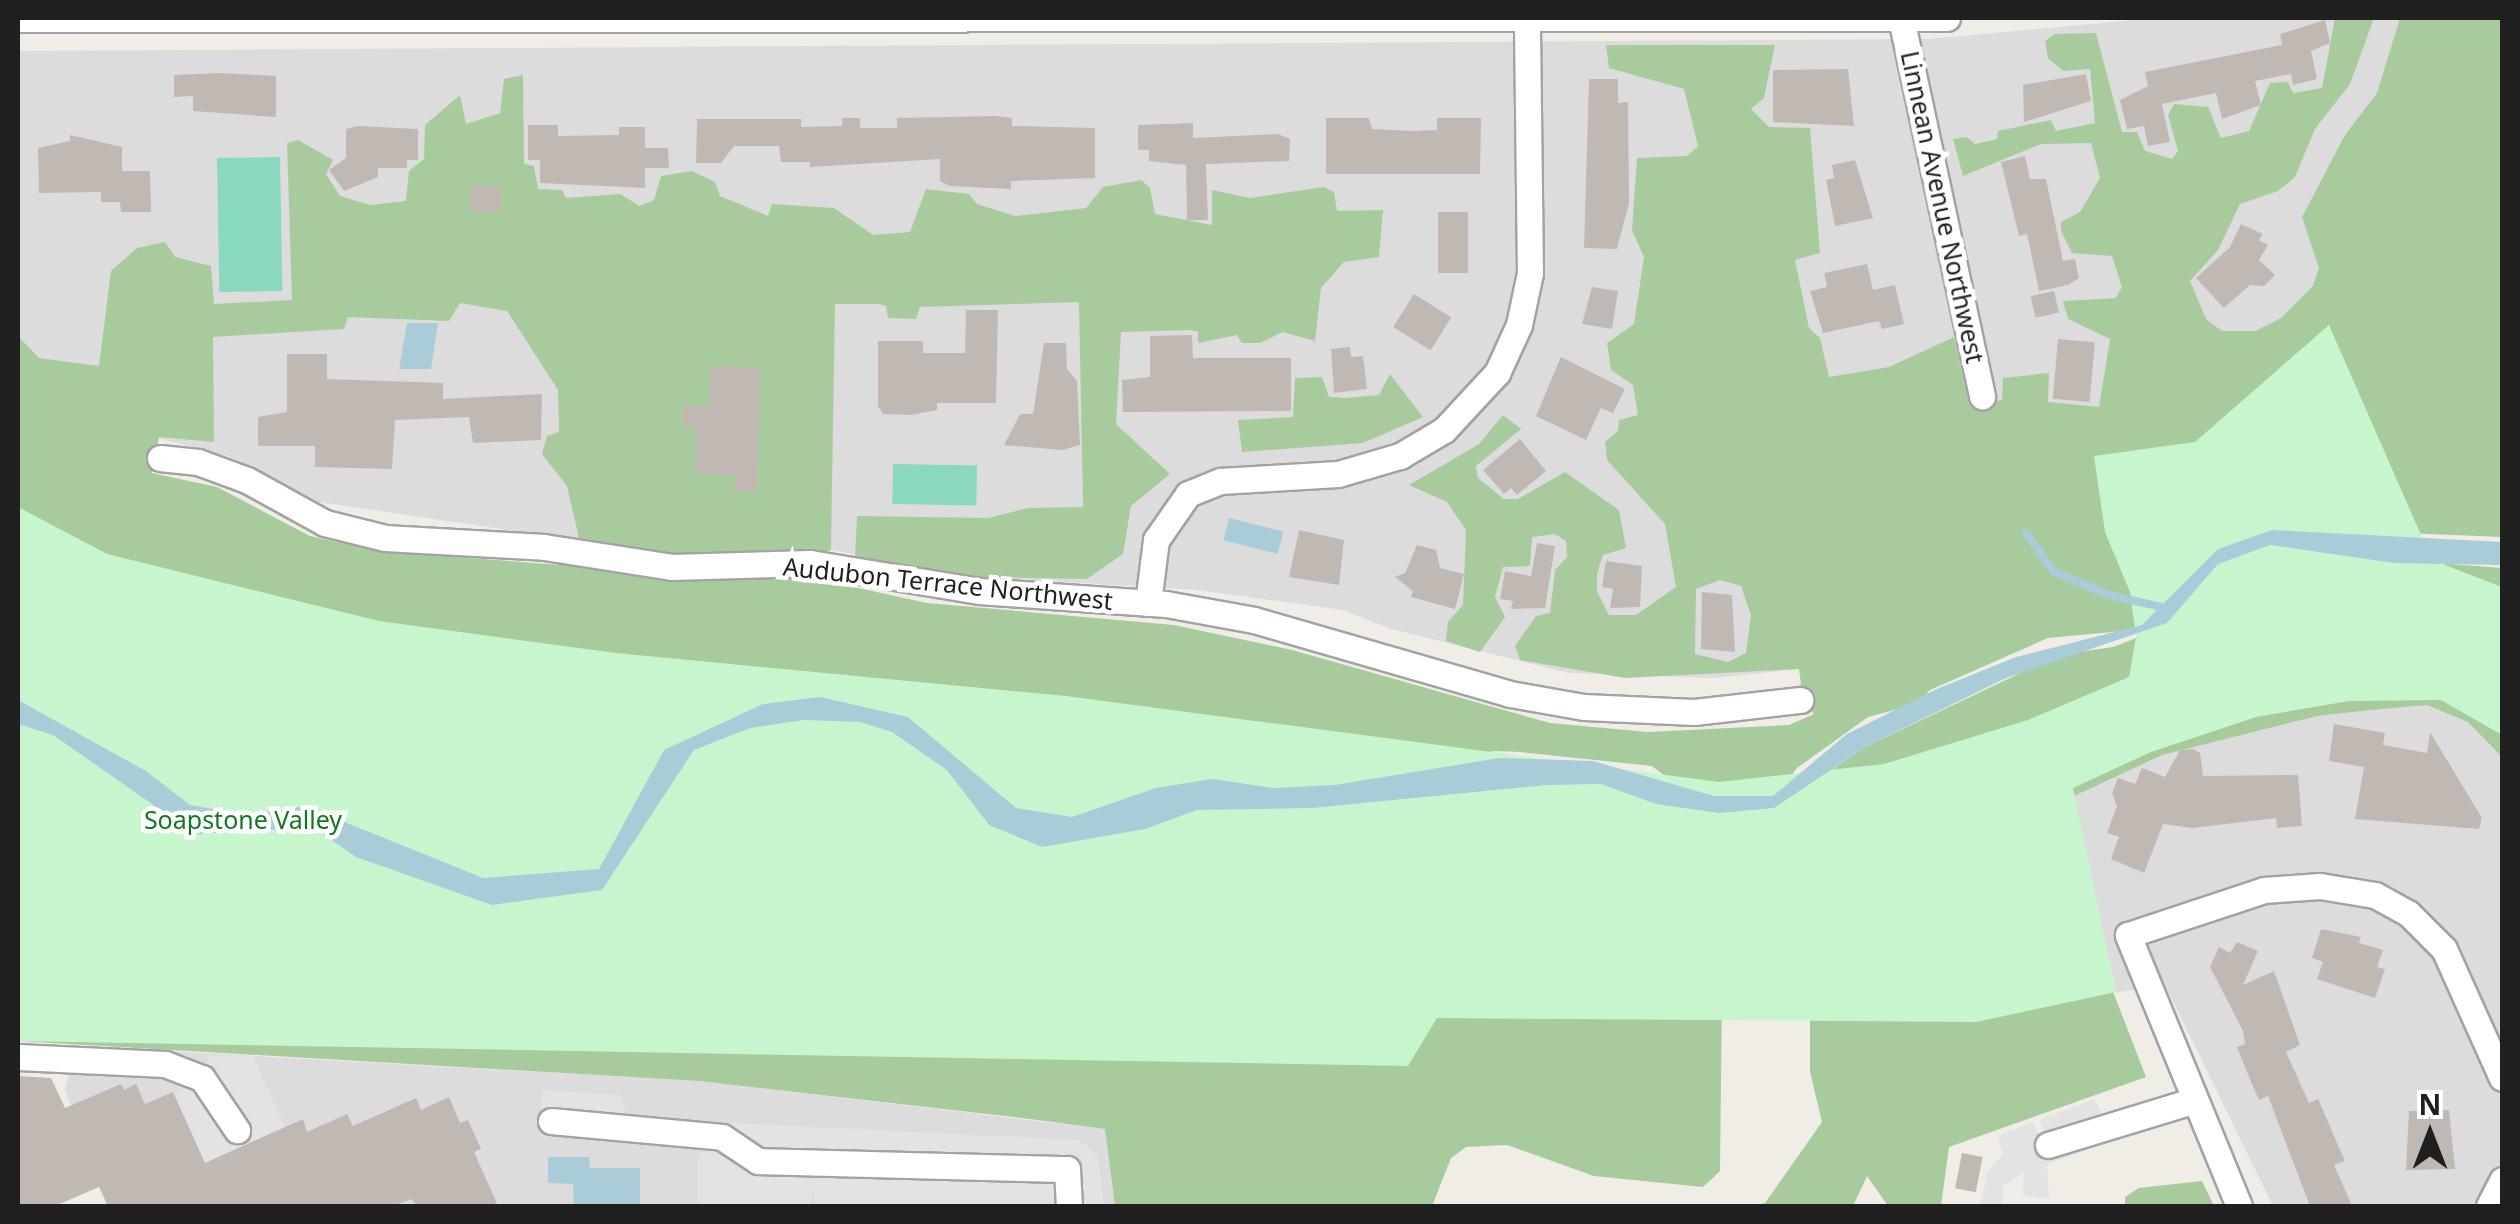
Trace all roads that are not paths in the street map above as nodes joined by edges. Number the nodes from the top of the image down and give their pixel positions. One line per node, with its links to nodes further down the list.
1 (365, 18): 4 (street); 5 (street)
2 (1902, 18): 3 (street); 5 (street); 6 (street, Linnean Avenue Northwest)
3 (1946, 18)
4 (18, 19)
5 (1527, 19): 8 (street)
6 (1982, 396)
7 (160, 458): 8 (street, Audubon Terrace Northwest)
8 (1148, 602): 9 (street, Audubon Terrace Northwest)
9 (1800, 700)
10 (18, 1058): 14 (street)
11 (2502, 1078): 12 (street)
12 (2192, 1101): 15 (street); 18 (street)
13 (551, 1121): 17 (street)
14 (237, 1130)
15 (2048, 1146)
16 (2502, 1180): 19 (street)
17 (1069, 1206)
18 (2239, 1206)
19 (2489, 1206)

